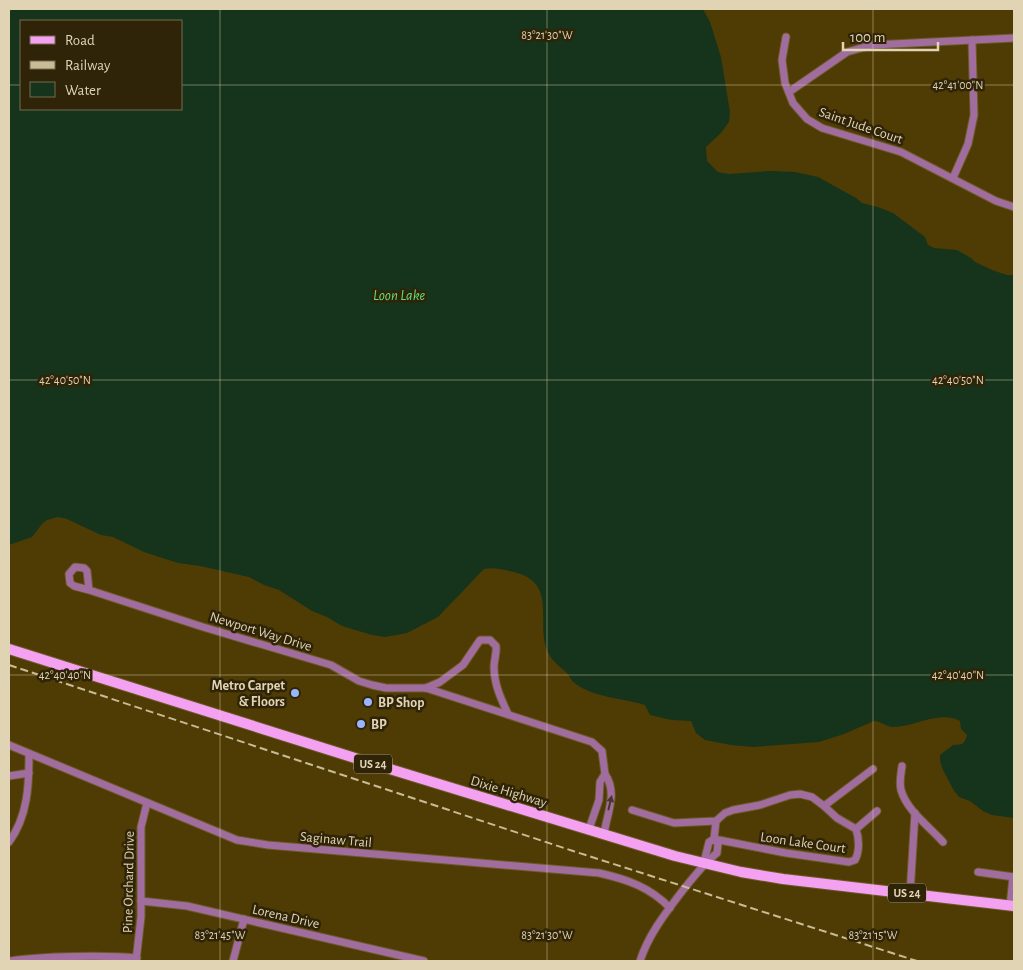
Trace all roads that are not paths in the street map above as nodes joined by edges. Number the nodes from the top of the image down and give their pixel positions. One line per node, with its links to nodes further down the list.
1 (786, 37): 4 (street, Saint Jude Court)
2 (1014, 38): 3 (street)
3 (972, 40): 4 (street); 5 (street)
4 (789, 92): 5 (street, Saint Jude Court)
5 (953, 178): 6 (street, Saint Jude Court)
6 (1014, 207)
7 (90, 590): 9 (street, Newport Way Drive)
8 (9, 648): 25 (main road, Dixie Highway / US 24)
9 (426, 688): 10 (street, Newport Way Drive); 10 (street, Newport Way Drive)
10 (508, 714): 16 (street, Newport Way Drive)
11 (9, 745): 12 (street, Saginaw Trail)
12 (29, 754): 15 (street); 18 (street, Saginaw Trail)
13 (902, 766): 22 (street)
14 (873, 769): 19 (street)
15 (29, 774): 17 (street); 28 (street)
16 (605, 774): 25 (street, Newport Way Drive); 26 (street, Newport Way Drive, one-way to 16)
17 (9, 776)
18 (147, 803): 34 (street, Pine Orchard Drive); 36 (street, Saginaw Trail)
19 (824, 806): 23 (street); 24 (street)
20 (632, 810): 23 (street)
21 (877, 810): 24 (street)
22 (915, 813): 29 (street); 33 (street)
23 (716, 822): 27 (street)
24 (856, 828): 27 (street, Loon Lake Court)
25 (590, 829): 26 (main road, Dixie Highway / US 24)
26 (604, 834): 30 (main road, Dixie Highway / US 24)
27 (714, 839): 30 (street); 30 (street)
28 (9, 842)
29 (943, 842)
30 (704, 862): 33 (main road, Dixie Highway / US 24); 36 (street)
31 (978, 872): 32 (street)
32 (1014, 877): 35 (street)
33 (910, 894): 35 (main road, Dixie Highway / US 24)
34 (141, 900): 37 (street, Lorena Drive); 38 (street, Pine Orchard Drive)
35 (1012, 906)
36 (670, 908): 42 (street)
37 (244, 919): 40 (street); 41 (street, Lorena Drive)
38 (137, 960): 39 (street)
39 (11, 961)
40 (233, 961)
41 (424, 961)
42 (640, 961)

